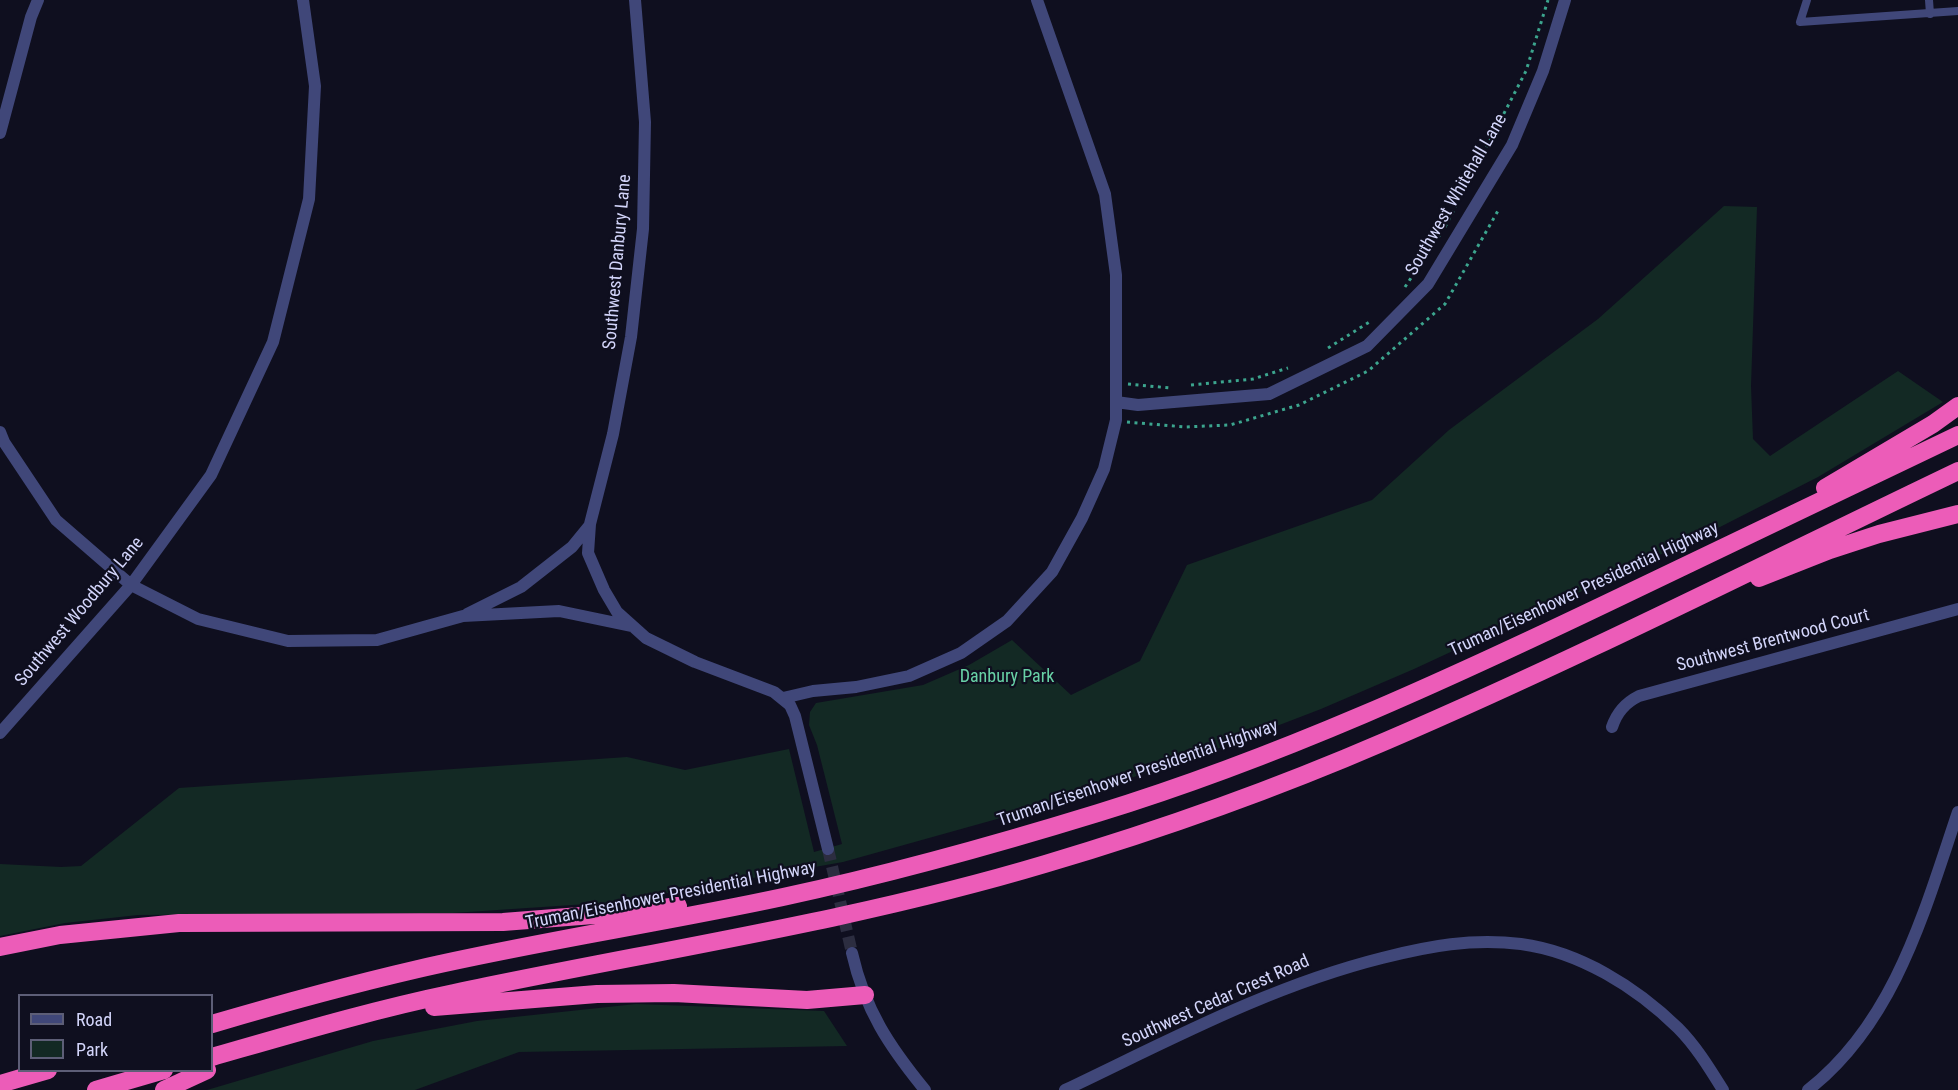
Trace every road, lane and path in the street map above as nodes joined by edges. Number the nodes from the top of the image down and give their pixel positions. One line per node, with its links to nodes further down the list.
1 (38, 0): 11 (street)
2 (303, 0): 27 (street, Southwest Woodbury Lane)
3 (635, 0): 25 (street, Southwest Danbury Lane)
4 (1037, 0): 16 (street)
5 (1548, 0): 12 (path)
6 (1565, 0): 19 (street, Southwest Whitehall Lane)
7 (1807, 0): 10 (lane)
8 (1929, 0): 10 (lane)
9 (1958, 11): 10 (lane)
10 (1930, 14)
11 (0, 133)
12 (1401, 292)
13 (1377, 315): 14 (path)
14 (1323, 351)
15 (1294, 366): 17 (path)
16 (1116, 382): 18 (path); 19 (street)
17 (1190, 386)
18 (1179, 387)
19 (1116, 402): 32 (street)
20 (1958, 406): 26 (highway)
21 (0, 432): 27 (street)
22 (1958, 435): 26 (highway, Truman/Eisenhower Presidential Highway)
23 (1958, 471): 28 (highway)
24 (1958, 514): 28 (highway)
25 (590, 524): 30 (street, Southwest Danbury Lane); 31 (street, Southwest Danbury Lane)
26 (1752, 534): 37 (highway, Truman/Eisenhower Presidential Highway)
27 (130, 585): 30 (street); 34 (street, Southwest Woodbury Lane)
28 (1670, 609): 43 (highway)
29 (1958, 609): 33 (street, Southwest Brentwood Court)
30 (463, 616): 31 (street)
31 (632, 626): 32 (street, Southwest Danbury Lane)
32 (783, 698): 36 (street)
33 (1612, 727)
34 (0, 733)
35 (1958, 812): 57 (street)
36 (828, 849)
37 (781, 897): 38 (highway); 44 (highway, Truman/Eisenhower Presidential Highway)
38 (106, 931): 39 (highway); 41 (highway)
39 (0, 947)
40 (852, 953): 42 (street)
41 (0, 960)
42 (865, 995): 43 (highway); 54 (street)
43 (382, 1010): 45 (highway)
44 (213, 1024)
45 (296, 1033): 46 (highway); 47 (highway)
46 (213, 1057)
47 (213, 1068)
48 (44, 1072): 51 (highway)
49 (160, 1072): 52 (highway)
50 (205, 1072): 53 (highway)
51 (0, 1084)
52 (96, 1090)
53 (164, 1090)
54 (925, 1090)
55 (1065, 1090): 56 (street, Southwest Cedar Crest Road)
56 (1723, 1090)
57 (1808, 1090)

